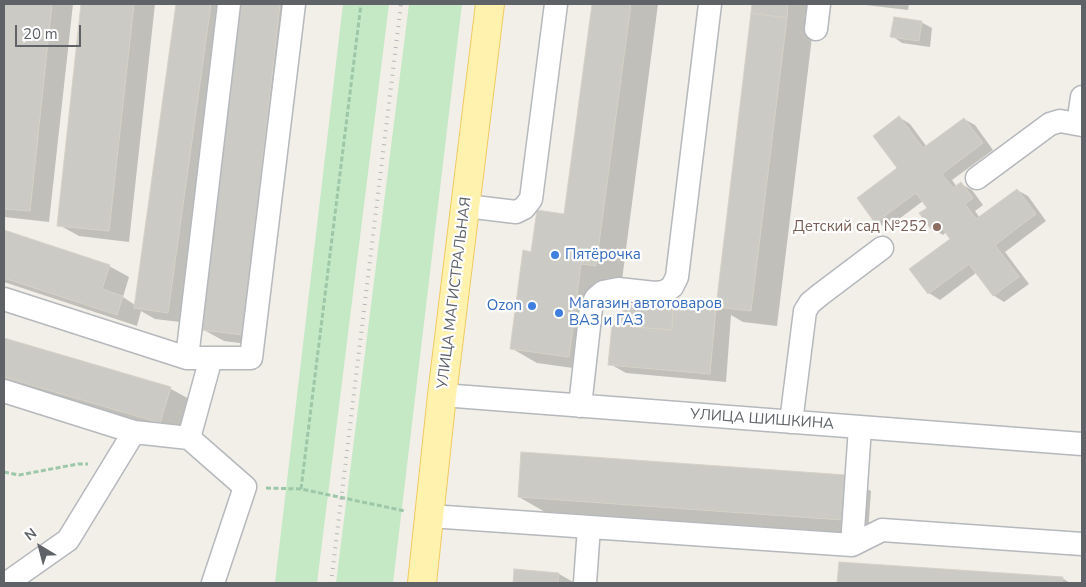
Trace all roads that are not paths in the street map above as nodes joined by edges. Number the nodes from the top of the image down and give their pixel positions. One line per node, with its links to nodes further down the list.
1 (230, 4): 14 (street)
2 (294, 4): 15 (street)
3 (490, 4): 11 (main road, УЛИЦА МАГИСТРАЛЬНАЯ)
4 (556, 4): 11 (street)
5 (710, 4): 18 (street)
6 (819, 4): 7 (street)
7 (816, 29)
8 (1082, 97): 9 (street)
9 (1080, 124): 10 (street)
10 (977, 178)
11 (466, 206): 17 (main road, УЛИЦА МАГИСТРАЛЬНАЯ)
12 (882, 248): 19 (street)
13 (4, 299): 14 (street)
14 (187, 358): 15 (street)
15 (211, 358): 22 (street)
16 (4, 391): 21 (street)
17 (442, 395): 18 (street, УЛИЦА ШИШКИНА); 24 (main road, УЛИЦА МАГИСТРАЛЬНАЯ)
18 (580, 406): 19 (street, УЛИЦА ШИШКИНА)
19 (791, 422): 20 (street, УЛИЦА ШИШКИНА)
20 (860, 427): 23 (street, УЛИЦА ШИШКИНА); 27 (street)
21 (134, 432): 22 (street); 28 (street)
22 (189, 438): 29 (street)
23 (1082, 444)
24 (430, 516): 25 (street); 30 (main road, УЛИЦА МАГИСТРАЛЬНАЯ)
25 (589, 527): 27 (street); 31 (street)
26 (1082, 544): 27 (street)
27 (852, 545)
28 (7, 583)
29 (212, 583)
30 (422, 583)
31 (585, 583)

